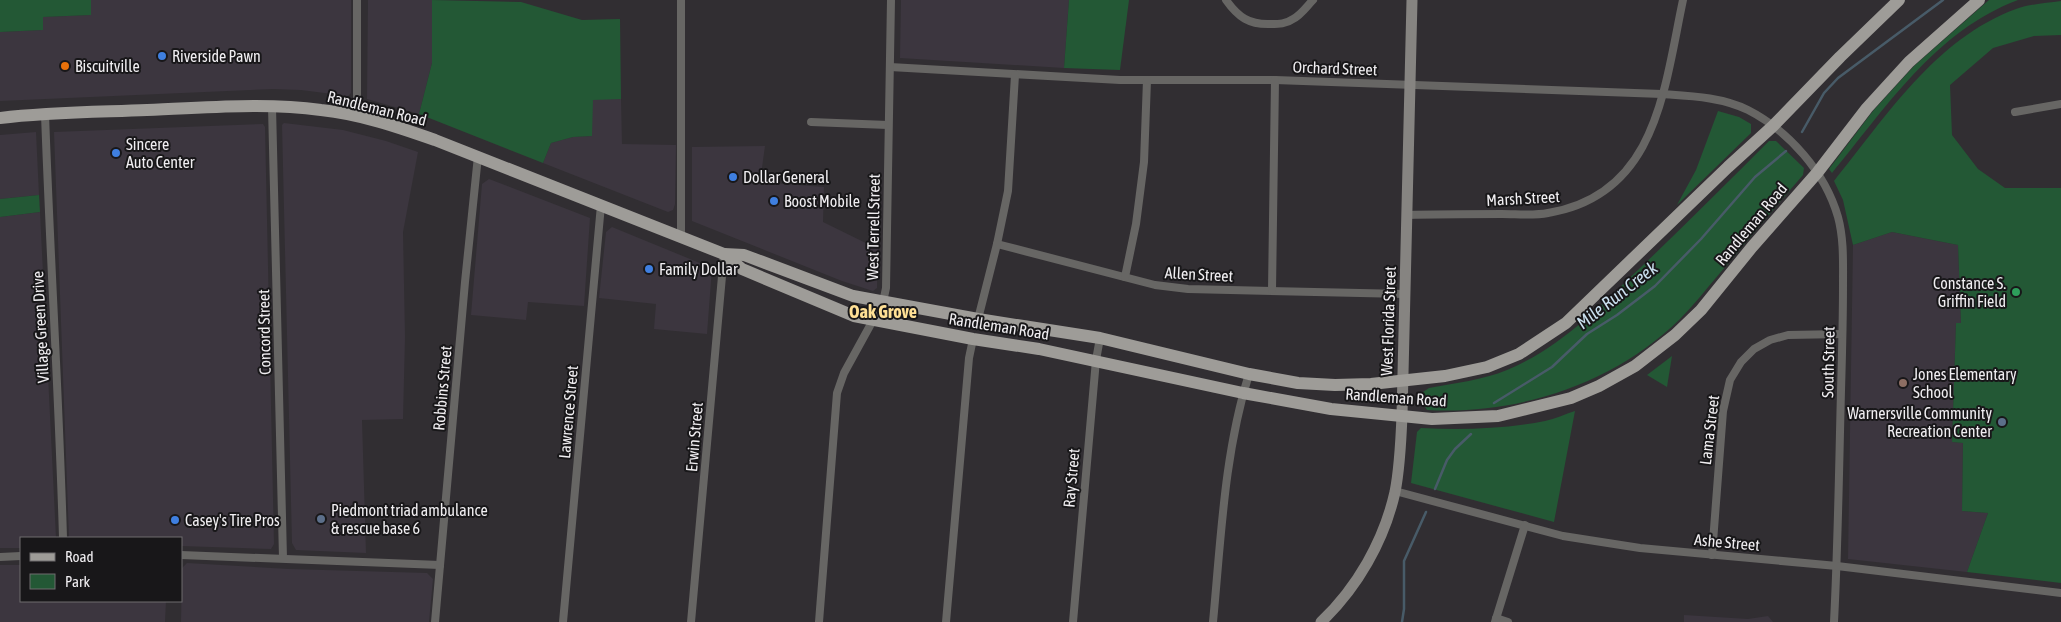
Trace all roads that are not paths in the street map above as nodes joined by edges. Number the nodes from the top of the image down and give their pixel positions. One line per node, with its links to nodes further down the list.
1 (358, 0): 20 (street)
2 (681, 0): 29 (street)
3 (891, 0): 10 (street, West Terrell Street)
4 (1226, 0): 5 (street)
5 (1313, 0)
6 (1412, 0): 14 (main road, West Florida Street)
7 (1683, 0): 15 (street, Marsh Street)
8 (1899, 0): 24 (main road, Randleman Road)
9 (1979, 0): 26 (main road, Randleman Road)
10 (890, 67): 11 (street, Orchard Street); 23 (street, West Terrell Street)
11 (1015, 75): 12 (street, Orchard Street); 30 (street)
12 (1147, 80): 13 (street, Orchard Street); 32 (street)
13 (1275, 80): 14 (street, Orchard Street); 33 (street)
14 (1410, 83): 15 (street, Orchard Street); 28 (main road, West Florida Street)
15 (1662, 94): 24 (street, Orchard Street); 28 (street, Marsh Street)
16 (2061, 104): 18 (street)
17 (272, 106): 19 (main road, Randleman Road); 20 (main road, Randleman Road); 53 (street, Concord Street)
18 (2015, 112)
19 (45, 114): 21 (main road, Randleman Road); 48 (street, Village Green Drive)
20 (357, 116): 25 (main road, Randleman Road)
21 (0, 118)
22 (811, 122): 23 (street)
23 (888, 126): 35 (street, West Terrell Street)
24 (1773, 126): 26 (street, South Street); 43 (main road, Randleman Road)
25 (478, 156): 27 (main road, Randleman Road); 54 (street, Robbins Street)
26 (1817, 173): 38 (street, South Street); 45 (main road, Randleman Road)
27 (601, 205): 29 (main road, Randleman Road); 59 (street, Lawrence Street)
28 (1407, 215): 34 (main road, West Florida Street)
29 (681, 236): 31 (main road, Randleman Road)
30 (997, 244): 32 (street, Allen Street); 36 (street)
31 (724, 254): 35 (main road, Randleman Road); 37 (main road, Randleman Road); 60 (street, Erwin Street)
32 (1125, 277): 33 (street, Allen Street)
33 (1272, 290): 34 (street, Allen Street)
34 (1405, 294): 43 (main road, West Florida Street)
35 (883, 302): 36 (main road, Randleman Road); 37 (street, West Terrell Street)
36 (978, 319): 39 (main road, Randleman Road)
37 (874, 321): 40 (main road, Randleman Road); 61 (street, West Terrell Street)
38 (1842, 334): 50 (street, Lama Street); 55 (street, South Street)
39 (1100, 338): 41 (street, Ray Street); 42 (main road, Randleman Road)
40 (973, 339): 41 (main road, Randleman Road); 62 (street)
41 (1096, 360): 44 (main road, Randleman Road); 63 (street, Ray Street)
42 (1249, 374): 43 (main road, Randleman Road); 44 (street)
43 (1402, 379): 45 (main road, West Florida Street)
44 (1243, 394): 45 (main road, Randleman Road); 64 (street)
45 (1402, 415): 46 (main road, West Florida Street)
46 (1395, 492): 47 (street, Ashe Street); 65 (main road, West Florida Street)
47 (1525, 525): 50 (street, Ashe Street); 57 (street)
48 (63, 537)
49 (182, 555): 53 (street)
50 (1712, 555): 55 (street, Ashe Street)
51 (0, 556): 52 (street)
52 (20, 556)
53 (283, 558): 54 (street)
54 (440, 565): 58 (street, Robbins Street)
55 (1837, 566): 56 (street, Ashe Street); 67 (street, South Street)
56 (2061, 593)
57 (1495, 620): 66 (street)
58 (434, 622)
59 (563, 622)
60 (691, 622)
61 (819, 622)
62 (946, 622)
63 (1073, 622)
64 (1213, 622)
65 (1322, 622)
66 (1508, 622)
67 (1834, 622)

